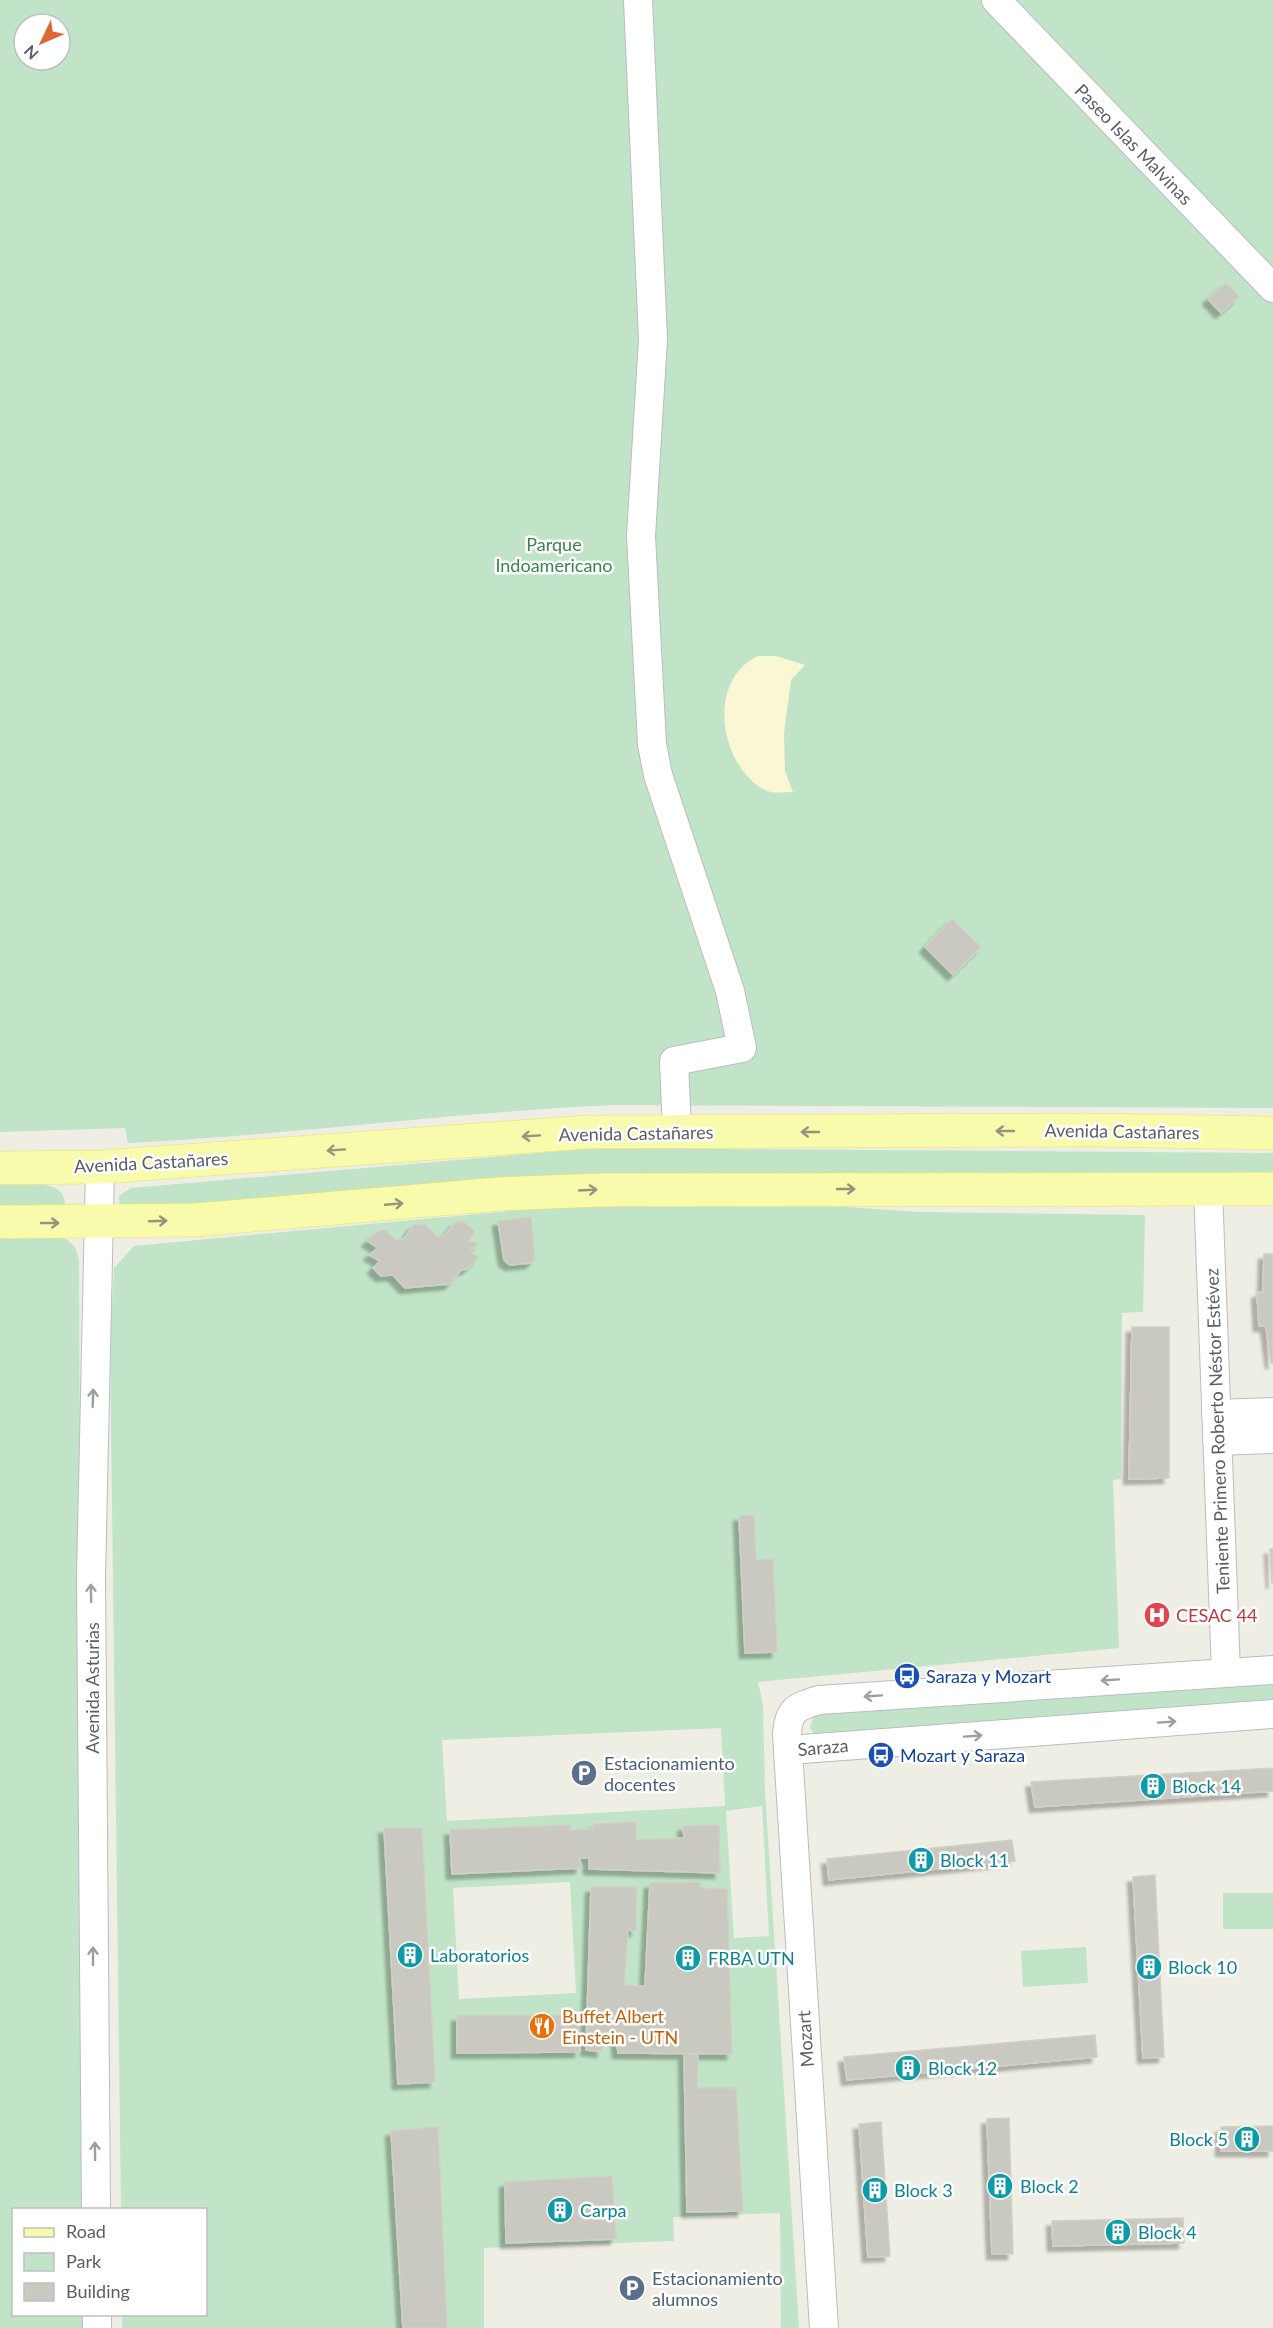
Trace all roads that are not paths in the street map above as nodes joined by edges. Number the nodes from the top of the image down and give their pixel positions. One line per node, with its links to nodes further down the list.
1 (638, 0): 4 (street)
2 (996, 0): 3 (street, Paseo Islas Malvinas)
3 (1273, 288)
4 (676, 1132): 5 (main road, Avenida Castañares, one-way to 4); 6 (main road, Avenida Castañares, one-way to 6)
5 (1273, 1133)
6 (100, 1167): 7 (main road, Avenida Castañares); 11 (street, Avenida Asturias)
7 (0, 1168)
8 (1208, 1188): 9 (main road); 11 (main road, one-way to 8); 13 (street, Teniente Primero Roberto Néstor Estévez)
9 (1273, 1189)
10 (0, 1222): 11 (main road, one-way to 11)
11 (99, 1223): 19 (street, Avenida Asturias, one-way to 11)
12 (1273, 1412): 13 (street)
13 (1217, 1427): 14 (street); 16 (street, Teniente Primero Roberto Néstor Estévez)
14 (1273, 1439)
15 (1273, 1670): 16 (street, Saraza)
16 (1226, 1673): 18 (street, Saraza, one-way to 18)
17 (1273, 1714): 18 (street, Saraza, one-way to 17)
18 (789, 1750): 20 (street, Mozart)
19 (96, 2208)
20 (824, 2328)

